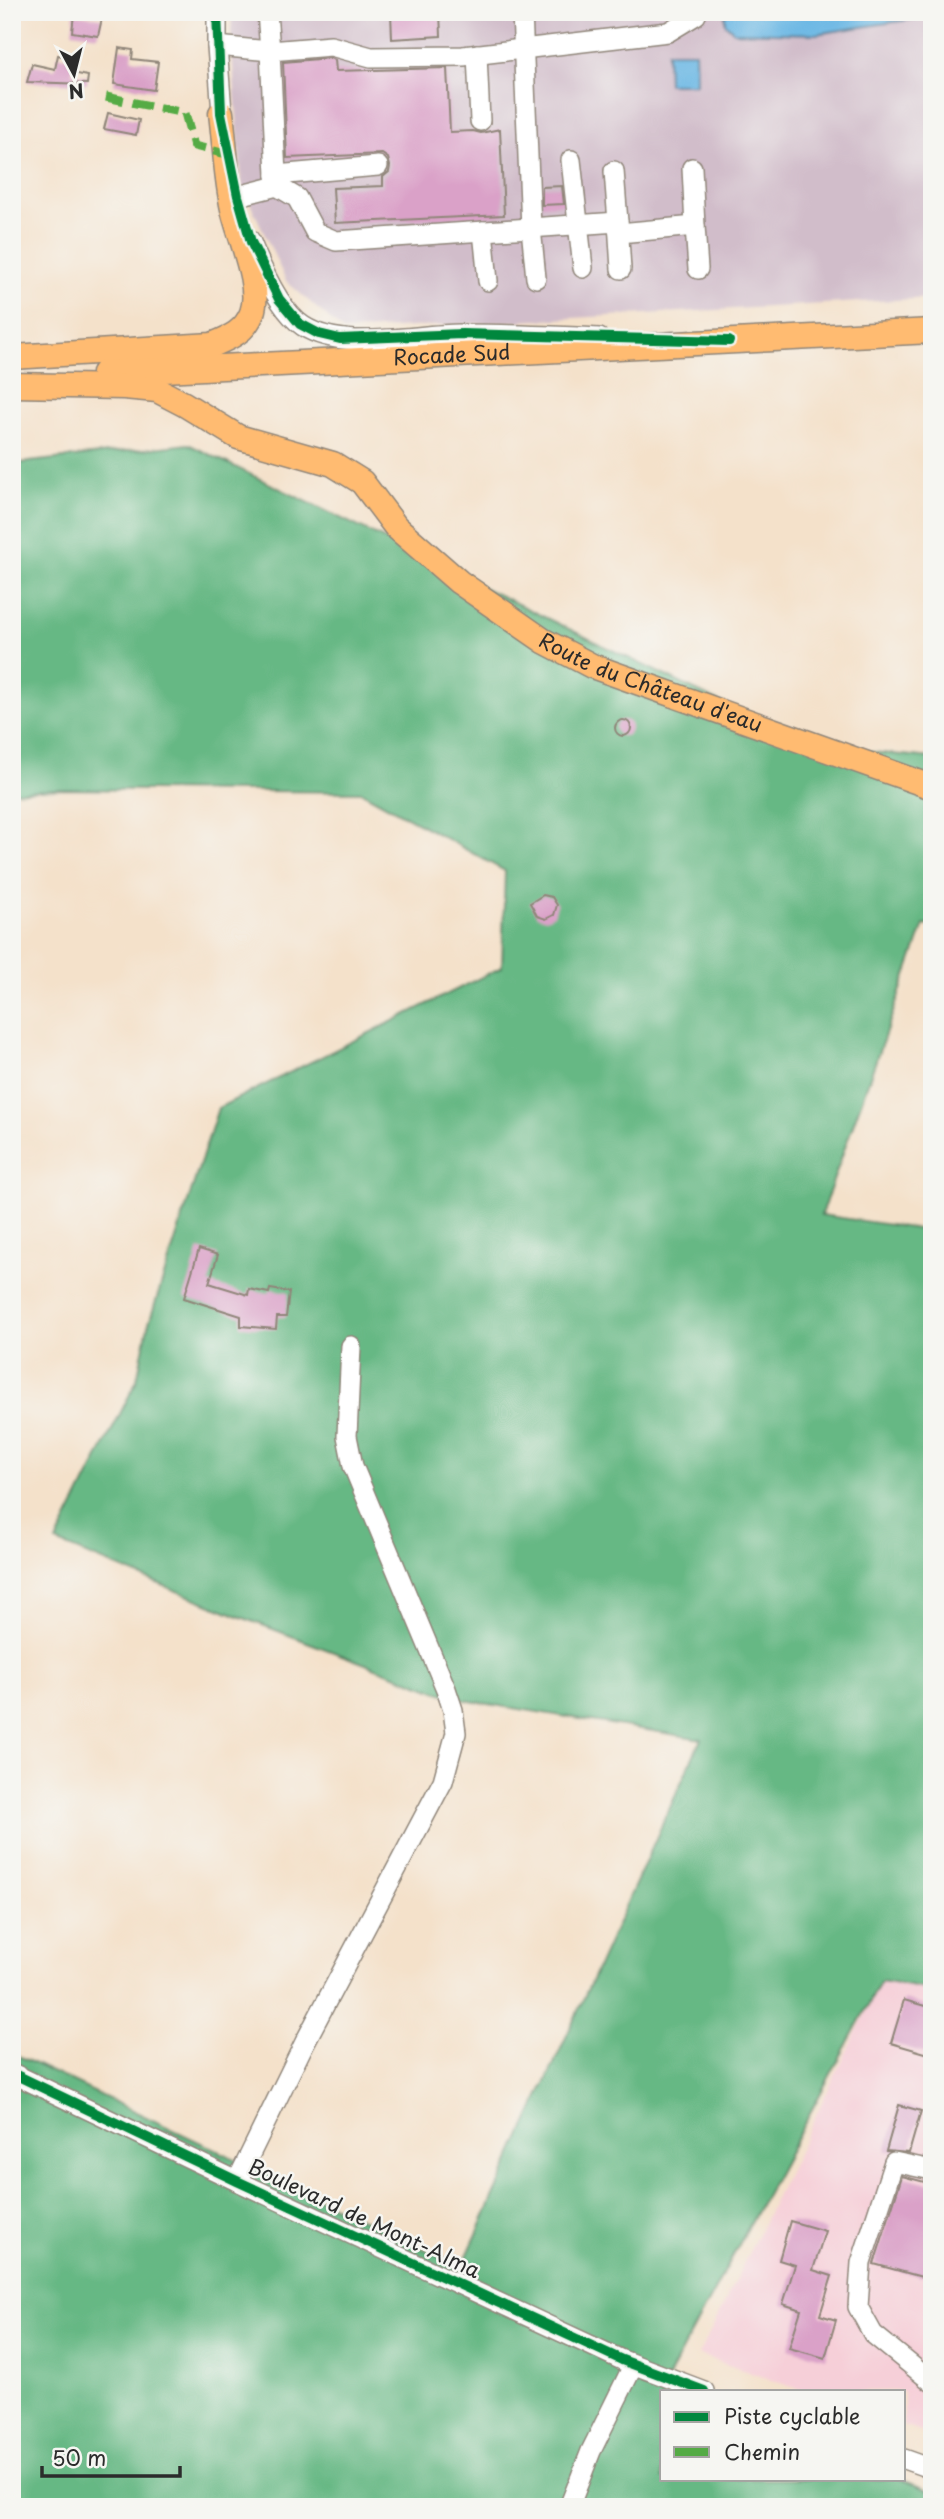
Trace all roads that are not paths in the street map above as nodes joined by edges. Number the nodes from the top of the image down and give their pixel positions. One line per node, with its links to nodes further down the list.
1 (217, 12): 5 (street)
2 (267, 12): 7 (street)
3 (522, 12): 6 (street)
4 (697, 12): 6 (street)
5 (216, 46): 7 (street); 9 (street)
6 (524, 49): 8 (street); 20 (street)
7 (270, 51): 8 (street); 15 (street)
8 (477, 54): 10 (street)
9 (221, 113): 16 (street); 29 (main road)
10 (480, 121)
11 (571, 160): 17 (street)
12 (377, 166): 15 (street)
13 (692, 168): 18 (street)
14 (614, 172): 19 (street)
15 (277, 180): 16 (street); 21 (street)
16 (238, 196): 28 (street)
17 (577, 225): 19 (street); 20 (street); 22 (street)
18 (695, 226): 19 (street); 24 (street)
19 (618, 227): 23 (street)
20 (531, 228): 21 (street); 25 (street)
21 (482, 231): 26 (street)
22 (583, 268)
23 (621, 269)
24 (698, 269)
25 (536, 278)
26 (488, 281)
27 (932, 331): 28 (main road, Rocade Sud)
28 (729, 341): 30 (main road, Rocade Sud)
29 (12, 356)
30 (12, 377)
31 (12, 385): 32 (main road, Route du Château d'eau)
32 (932, 787)
33 (351, 1346): 36 (street)
34 (12, 2073): 36 (street, Boulevard de Mont-Alma)
35 (932, 2170): 38 (street)
36 (237, 2181): 39 (street, Boulevard de Mont-Alma)
37 (629, 2374): 42 (street)
38 (932, 2382)
39 (701, 2390)
40 (906, 2460): 41 (street)
41 (932, 2469)
42 (569, 2507)

